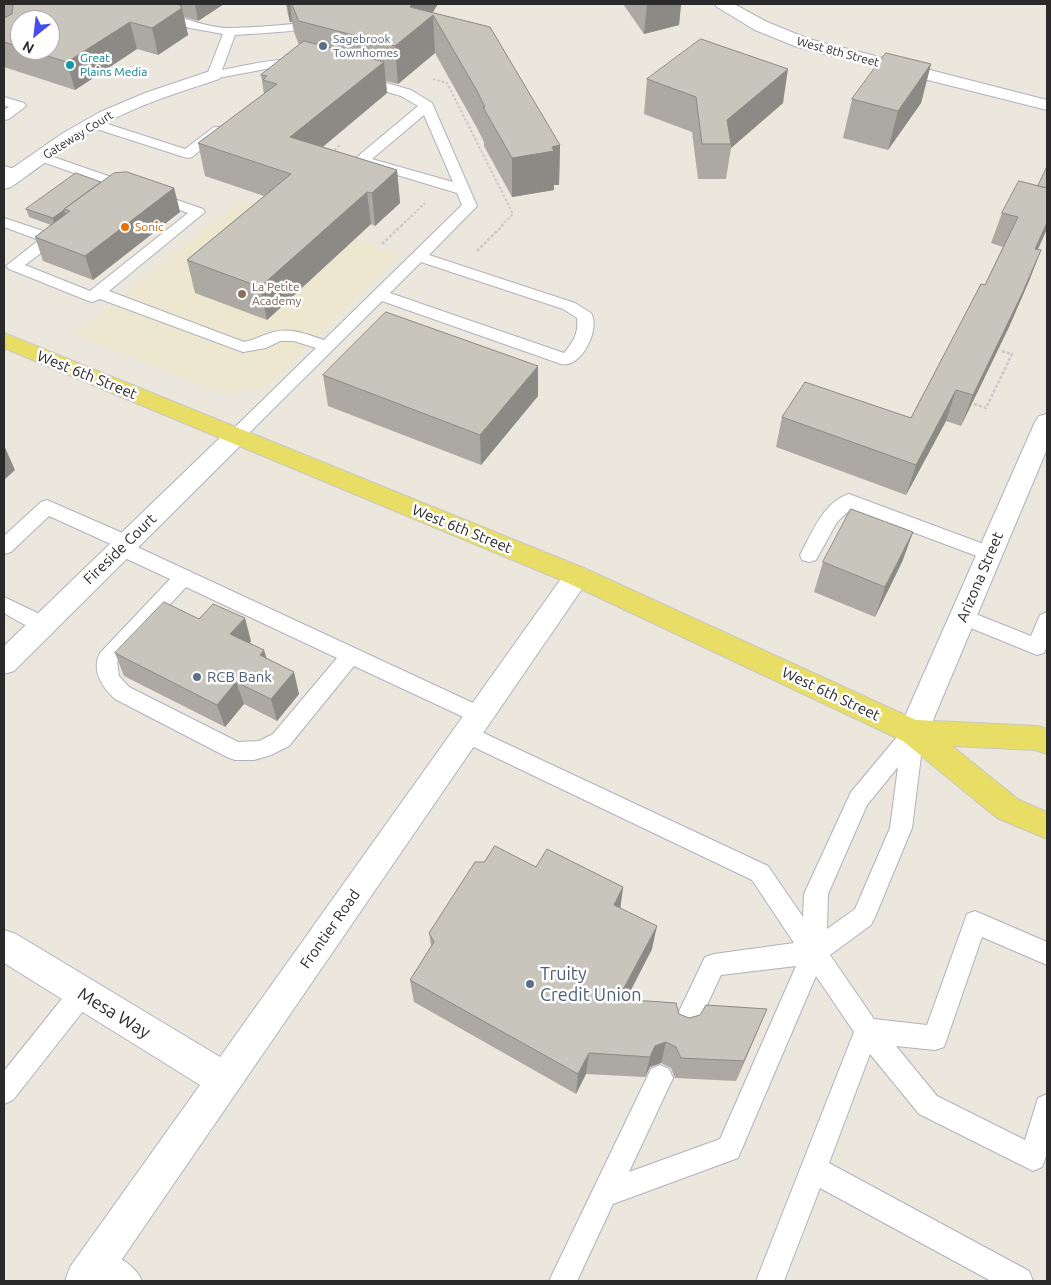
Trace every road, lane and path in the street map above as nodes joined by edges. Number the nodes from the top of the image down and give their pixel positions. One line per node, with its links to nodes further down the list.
1 (122, 4): 4 (lane)
2 (368, 4): 4 (lane)
3 (723, 4): 9 (street, West 8th Street)
4 (230, 32): 6 (lane)
5 (315, 67): 6 (lane)
6 (213, 76): 12 (street, Gateway Court)
7 (348, 76): 10 (lane)
8 (4, 101): 11 (lane)
9 (1047, 105)
10 (427, 106): 16 (lane); 18 (lane)
11 (4, 116)
12 (92, 123): 13 (lane); 14 (street, Gateway Court)
13 (227, 124)
14 (42, 157): 15 (street, Gateway Court); 17 (lane)
15 (8, 176)
16 (445, 185): 18 (lane); 23 (path)
17 (124, 186): 19 (lane); 25 (lane)
18 (463, 190): 24 (lane)
19 (109, 196)
20 (4, 222): 22 (lane)
21 (72, 223): 22 (lane)
22 (50, 239): 25 (lane)
23 (382, 244)
24 (420, 256): 26 (lane); 26 (lane)
25 (97, 292): 28 (lane)
26 (380, 295): 28 (lane)
27 (4, 340): 32 (main road, West 6th Street)
28 (327, 346): 32 (lane)
29 (1001, 351): 30 (path)
30 (974, 404)
31 (1047, 422): 35 (street, Arizona Street)
32 (236, 436): 34 (street, Fireside Court); 37 (main road, West 6th Street)
33 (4, 546): 34 (lane)
34 (124, 546): 38 (lane); 42 (street, Fireside Court)
35 (990, 554): 36 (lane); 40 (street, Arizona Street)
36 (809, 555)
37 (577, 576): 45 (street, Frontier Road); 46 (main road, West 6th Street)
38 (184, 578): 43 (lane); 43 (lane)
39 (4, 604): 42 (lane)
40 (963, 617): 41 (lane); 46 (street, Arizona Street)
41 (1047, 620)
42 (43, 624): 44 (street, Fireside Court)
43 (351, 655): 45 (lane)
44 (4, 662)
45 (473, 725): 50 (lane); 56 (street, Frontier Road)
46 (913, 732): 47 (main road, West 6th Street); 48 (main road, West 6th Street); 50 (lane); 50 (lane)
47 (1047, 742)
48 (1047, 826)
49 (4, 945): 52 (street, Mesa Way)
50 (814, 952): 53 (lane); 54 (lane); 60 (lane)
51 (1047, 954): 54 (lane)
52 (82, 993): 56 (street, Mesa Way); 57 (lane)
53 (684, 1026)
54 (867, 1030): 58 (lane); 59 (lane)
55 (660, 1078): 60 (lane)
56 (225, 1080): 61 (street, Frontier Road)
57 (4, 1091)
58 (1047, 1107)
59 (814, 1170): 64 (lane); 65 (lane)
60 (604, 1194): 63 (lane)
61 (91, 1271): 62 (lane)
62 (128, 1281)
63 (562, 1281)
64 (770, 1281)
65 (1019, 1281)

